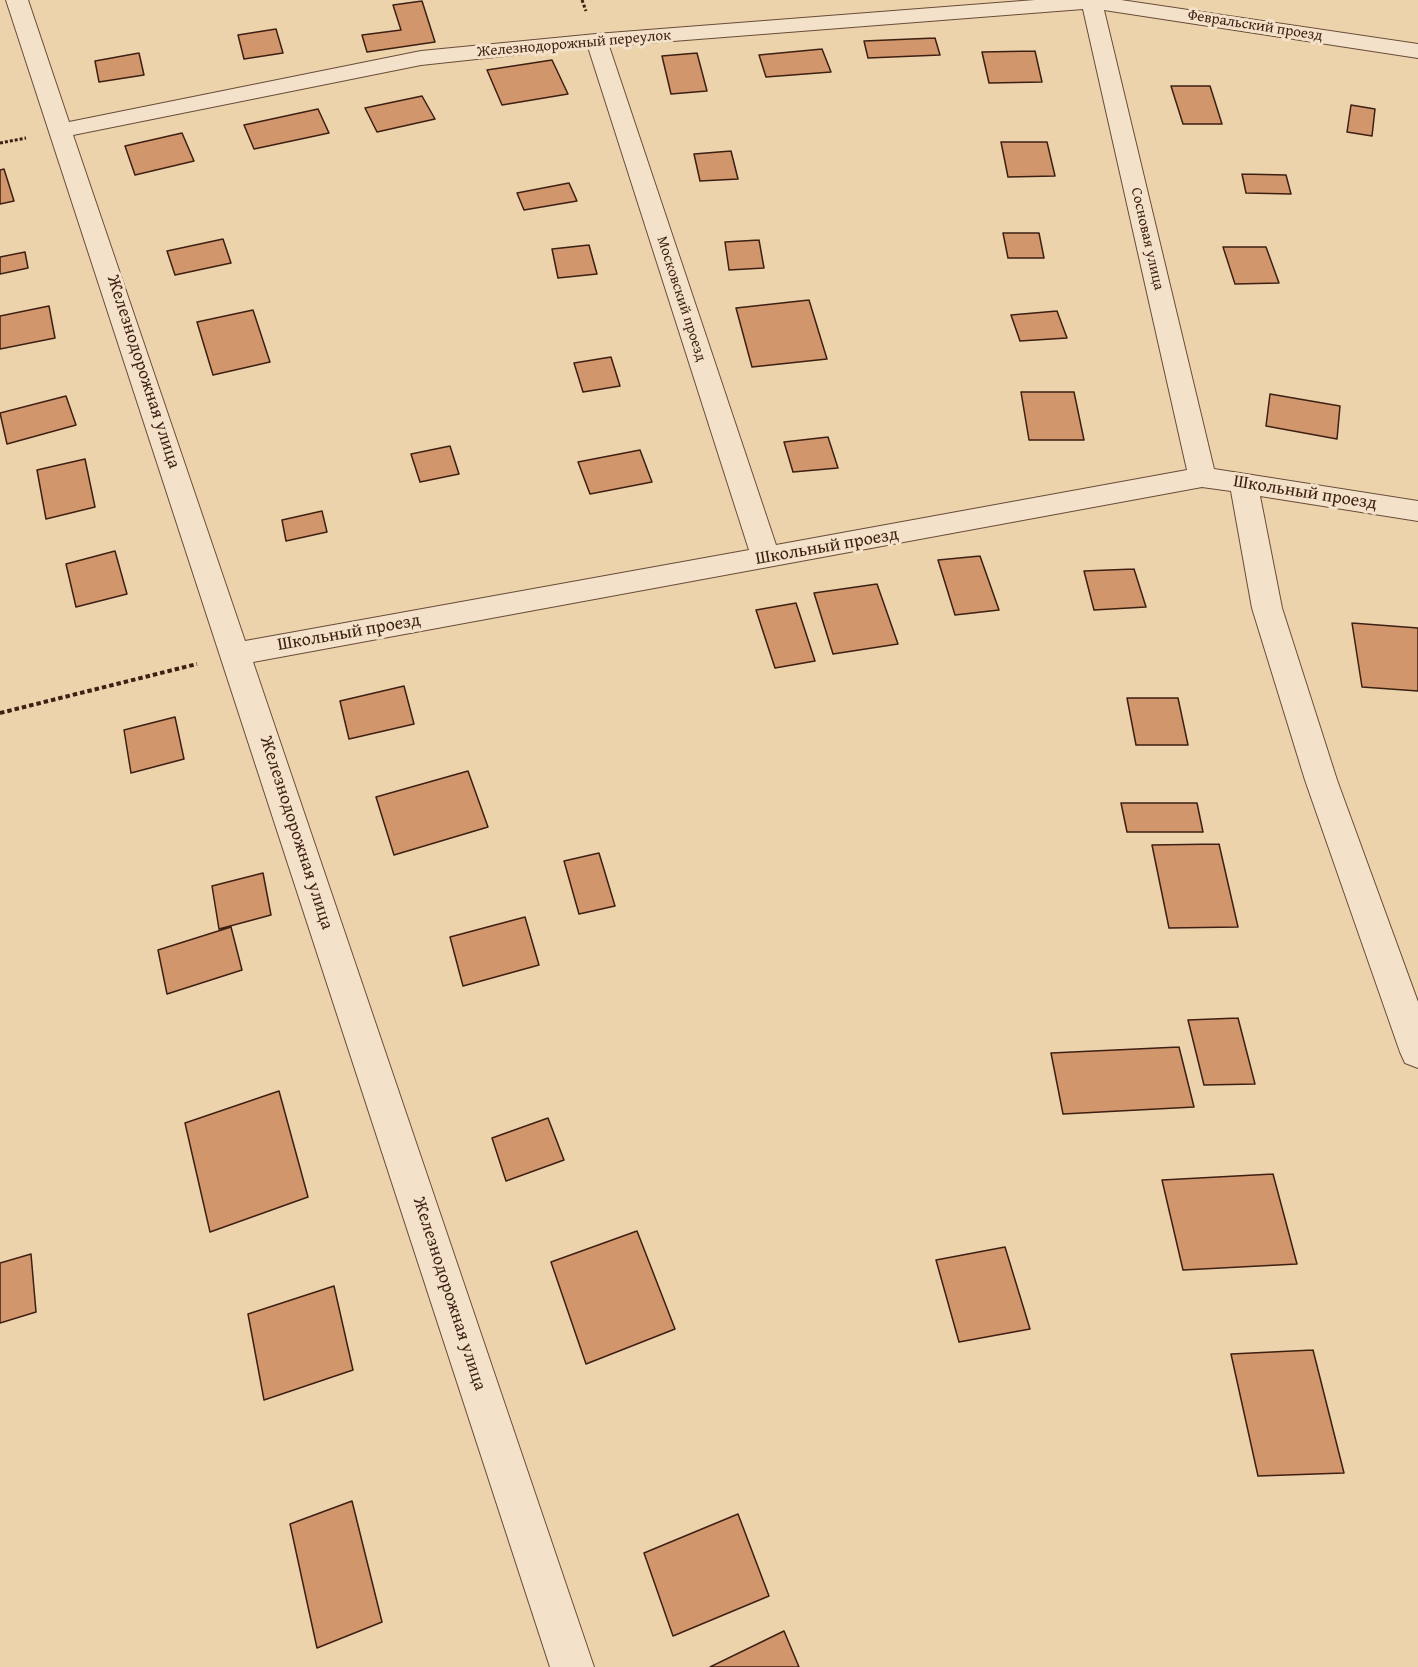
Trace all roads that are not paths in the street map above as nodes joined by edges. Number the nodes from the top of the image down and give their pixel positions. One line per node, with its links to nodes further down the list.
1 (17, 0): 5 (street, Железнодорожная улица)
2 (1092, 1): 3 (street, Железнодорожный переулок); 4 (street, Февральский проезд); 6 (street, Сосновая улица)
3 (596, 40): 5 (street, Железнодорожный переулок); 9 (street, Московский проезд)
4 (1418, 51)
5 (62, 130): 10 (street, Железнодорожная улица)
6 (1202, 477): 7 (street, Школьный проезд); 9 (street, Школьный проезд)
7 (1243, 482): 8 (street, Школьный проезд); 11 (street)
8 (1418, 511)
9 (766, 558): 10 (street, Школьный проезд)
10 (236, 654): 12 (street, Железнодорожная улица)
11 (1418, 1052)
12 (573, 1667)

